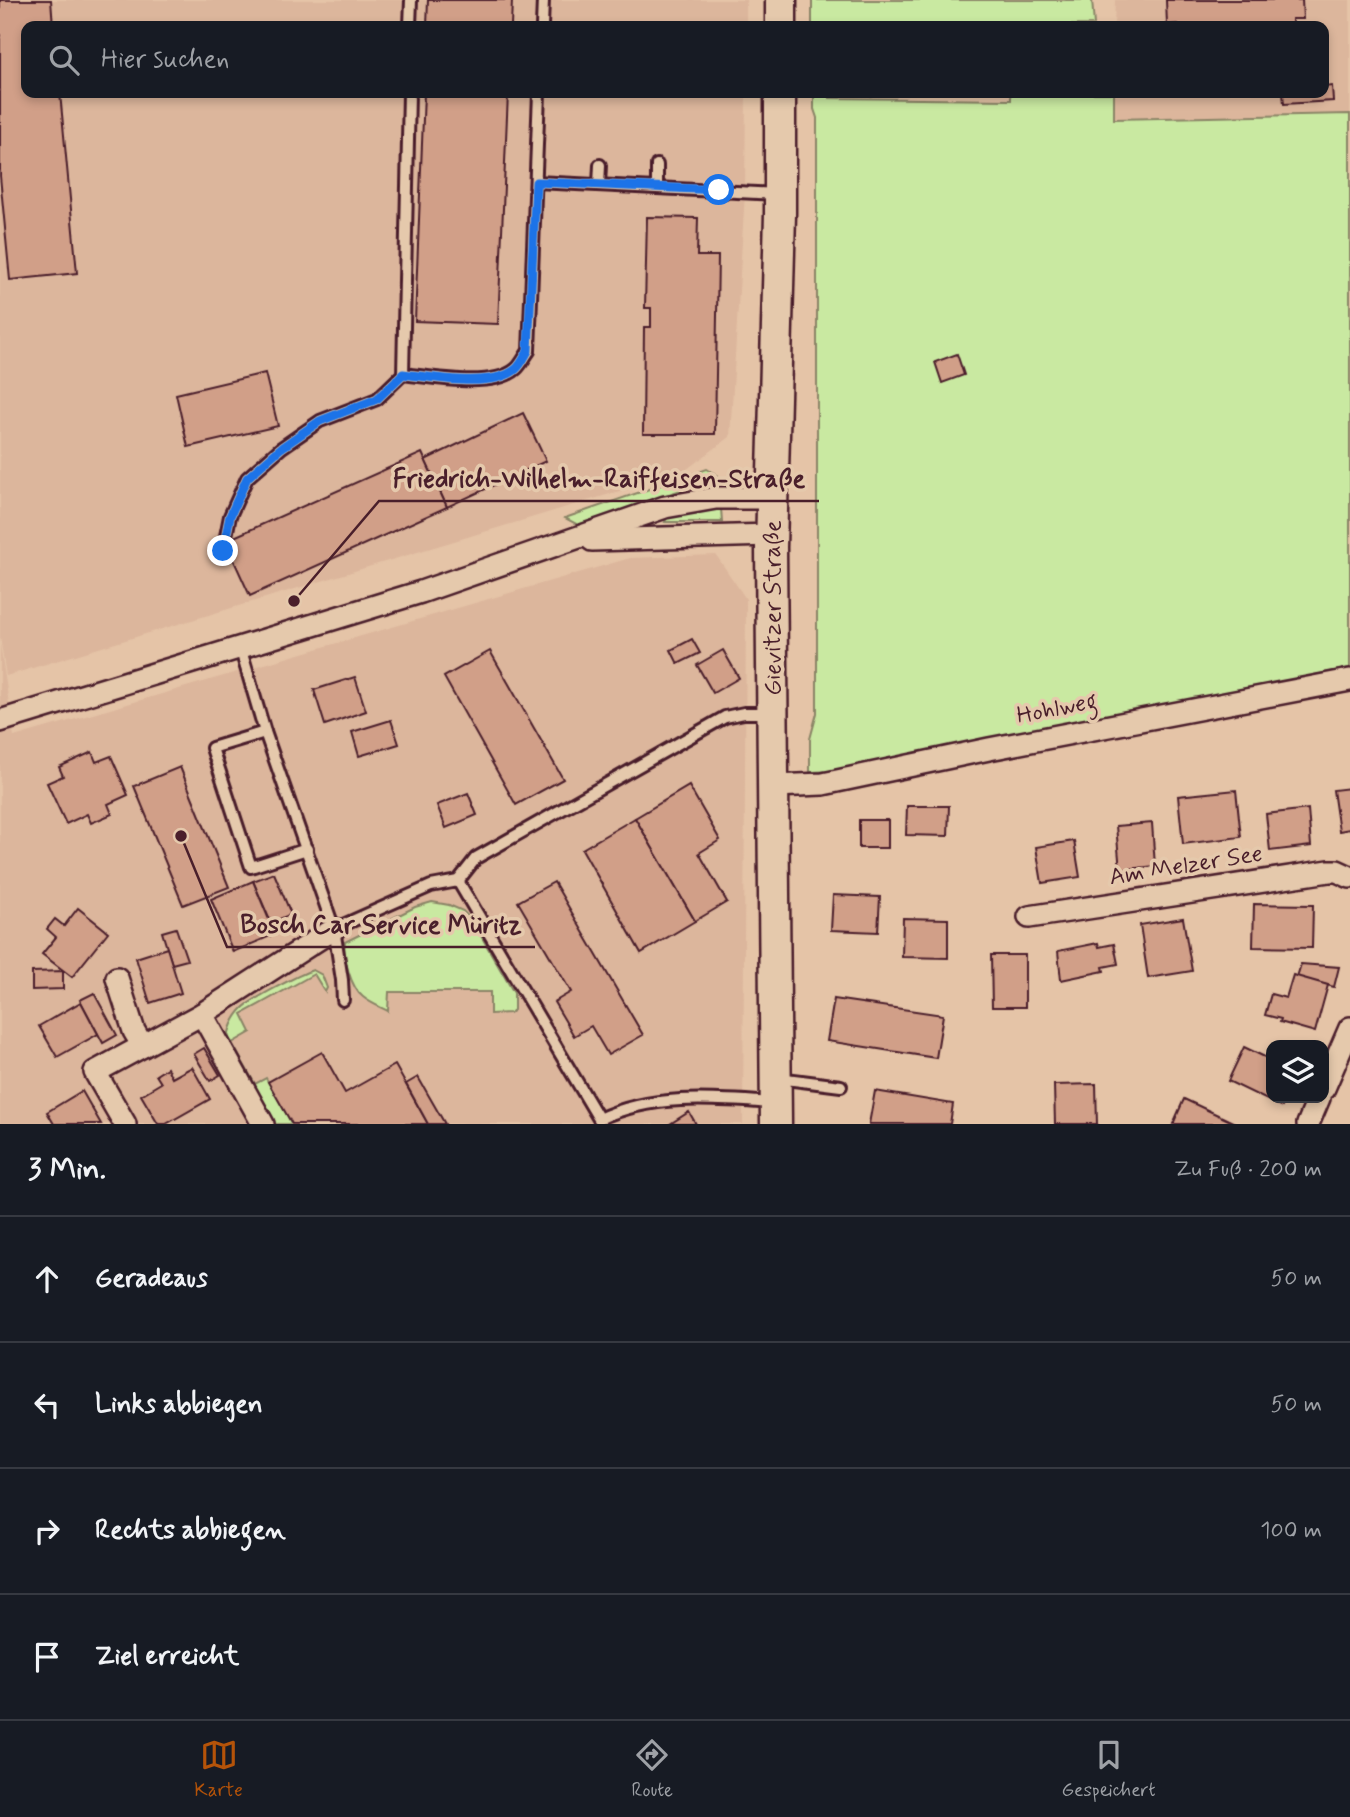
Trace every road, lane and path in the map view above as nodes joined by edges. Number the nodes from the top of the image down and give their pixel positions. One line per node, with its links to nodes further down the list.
1 (411, 0): 4 (lane)
2 (543, 0): 5 (lane)
3 (781, 0): 6 (main road)
4 (410, 21)
5 (542, 21)
6 (781, 21)
7 (409, 98): 18 (lane)
8 (539, 98): 13 (lane)
9 (780, 98): 17 (main road, Gievitzer Straße)
10 (600, 165): 14 (lane)
11 (657, 165): 15 (lane)
12 (719, 177): 16 (lane)
13 (536, 182): 14 (lane); 18 (lane)
14 (599, 184): 15 (lane)
15 (657, 187): 16 (lane)
16 (719, 190): 17 (lane)
17 (780, 194): 19 (main road, Gievitzer Straße)
18 (403, 374): 22 (lane)
19 (772, 498): 20 (main road, Gievitzer Straße); 21 (street)
20 (771, 535): 21 (street); 25 (main road, Gievitzer Straße)
21 (573, 541): 23 (street)
22 (223, 551)
23 (240, 647): 26 (street); 27 (lane)
24 (1350, 680): 28 (street, Hohlweg)
25 (774, 713): 28 (main road, Gievitzer Straße); 31 (lane)
26 (0, 721)
27 (265, 732): 29 (lane); 29 (lane)
28 (774, 786): 41 (main road, Gievitzer Straße)
29 (307, 849): 33 (lane)
30 (1350, 877): 32 (street, Am Melzer See)
31 (458, 881): 33 (lane); 43 (lane)
32 (1029, 917)
33 (334, 929): 35 (lane); 36 (street)
34 (117, 978): 38 (street)
35 (343, 1000)
36 (202, 1014): 38 (street); 45 (street)
37 (1350, 1028): 39 (street)
38 (143, 1046): 44 (street)
39 (1329, 1076)
40 (841, 1086): 41 (lane)
41 (777, 1102): 43 (lane)
42 (1317, 1103): 46 (street)
43 (600, 1121)
44 (125, 1124)
45 (263, 1124)
46 (1308, 1124)

